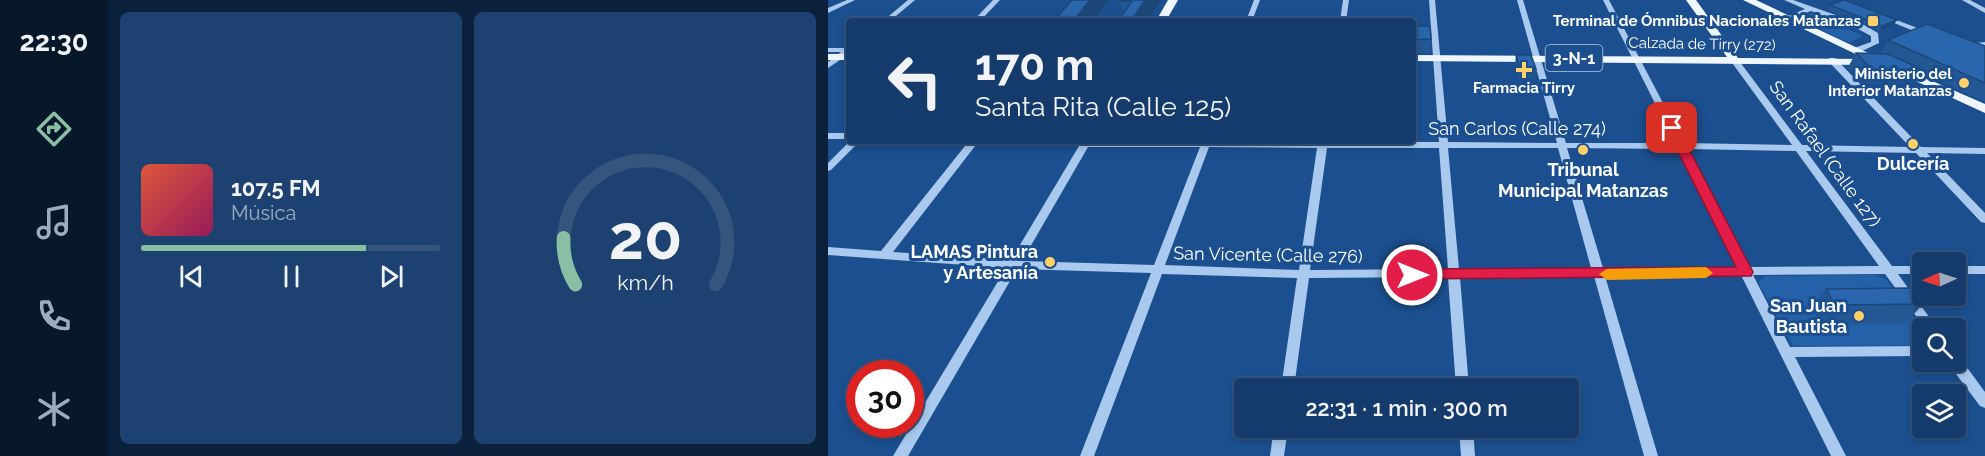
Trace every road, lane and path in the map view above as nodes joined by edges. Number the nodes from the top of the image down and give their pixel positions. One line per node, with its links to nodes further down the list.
1 (852, 0): 15 (street)
2 (912, 0): 18 (street)
3 (997, 0): 19 (street)
4 (1173, 0): 20 (main road)
5 (1257, 0): 21 (street)
6 (1346, 0): 22 (street)
7 (1432, 0): 33 (street)
8 (1520, 0): 34 (street)
9 (1606, 0): 35 (street)
10 (1691, 0): 36 (main road, San Rafael (Calle 127))
11 (1748, 0): 23 (main road)
12 (1787, 0): 14 (street)
13 (1965, 0): 16 (street)
14 (1808, 10): 23 (street); 29 (street)
15 (828, 11)
16 (1985, 11)
17 (1871, 12): 24 (street)
18 (890, 18)
19 (979, 18)
20 (1163, 18)
21 (1250, 18)
22 (1343, 18)
23 (1788, 18): 29 (main road)
24 (1942, 39)
25 (1952, 43): 27 (street)
26 (1985, 44): 27 (street)
27 (1963, 47): 31 (street)
28 (828, 50): 30 (street)
29 (1859, 51): 37 (main road, 3-N-1); 38 (main road); 39 (main road)
30 (841, 55): 40 (street)
31 (1985, 55)
32 (1416, 58): 33 (main road, Calzada de Tirry (272) / 3-N-1)
33 (1438, 58): 34 (main road, Calzada de Tirry (272) / 3-N-1); 50 (street)
34 (1536, 58): 35 (main road, Calzada de Tirry (272) / 3-N-1); 51 (street)
35 (1637, 59): 36 (main road, Calzada de Tirry (272) / 3-N-1); 52 (street)
36 (1734, 60): 37 (main road, Calzada de Tirry (272) / 3-N-1); 53 (street, San Rafael (Calle 127))
37 (1832, 60): 38 (main road, Calzada de Tirry (272) / 3-N-1); 54 (street)
38 (1846, 61): 39 (main road, 3-N-1)
39 (1882, 62): 41 (main road)
40 (828, 66)
41 (1985, 109)
42 (828, 136): 43 (street)
43 (846, 136)
44 (852, 144): 56 (street)
45 (972, 144): 59 (street)
46 (1085, 144): 60 (street)
47 (1206, 144): 61 (street)
48 (1322, 144): 67 (street)
49 (1384, 144): 50 (street, San Carlos (Calle 274))
50 (1445, 145): 51 (street, San Carlos (Calle 274)); 69 (street)
51 (1562, 145): 52 (street, San Carlos (Calle 274)); 68 (street)
52 (1681, 146): 53 (street, San Carlos (Calle 274)); 66 (street)
53 (1800, 148): 54 (street, San Carlos (Calle 274)); 62 (street, San Rafael (Calle 127))
54 (1919, 149): 55 (street, San Carlos (Calle 274)); 57 (street)
55 (1985, 151)
56 (828, 168)
57 (1985, 219)
58 (828, 251): 59 (street, San Vicente (Calle 276))
59 (884, 255): 60 (street, San Vicente (Calle 276))
60 (1014, 263): 61 (street, San Vicente (Calle 276)); 79 (street)
61 (1158, 270): 67 (street, San Vicente (Calle 276)); 80 (street)
62 (1888, 270): 63 (street, San Vicente (Calle 276)); 66 (street, San Vicente (Calle 276)); 70 (street, San Rafael (Calle 127))
63 (1912, 270)
64 (1966, 270): 65 (street)
65 (1985, 270)
66 (1746, 272): 68 (street, San Vicente (Calle 276)); 72 (street)
67 (1304, 274): 69 (street, San Vicente (Calle 276)); 74 (street)
68 (1599, 274): 69 (street, San Vicente (Calle 276)); 83 (street)
69 (1454, 275): 75 (street)
70 (1924, 318)
71 (1912, 351): 72 (street)
72 (1786, 352): 84 (street)
73 (1962, 372): 76 (street)
74 (1288, 378)
75 (1462, 378)
76 (1985, 402)
77 (1280, 438): 81 (street)
78 (1467, 438): 82 (street)
79 (900, 456)
80 (1087, 456)
81 (1277, 456)
82 (1468, 456)
83 (1651, 456)
84 (1839, 456)

